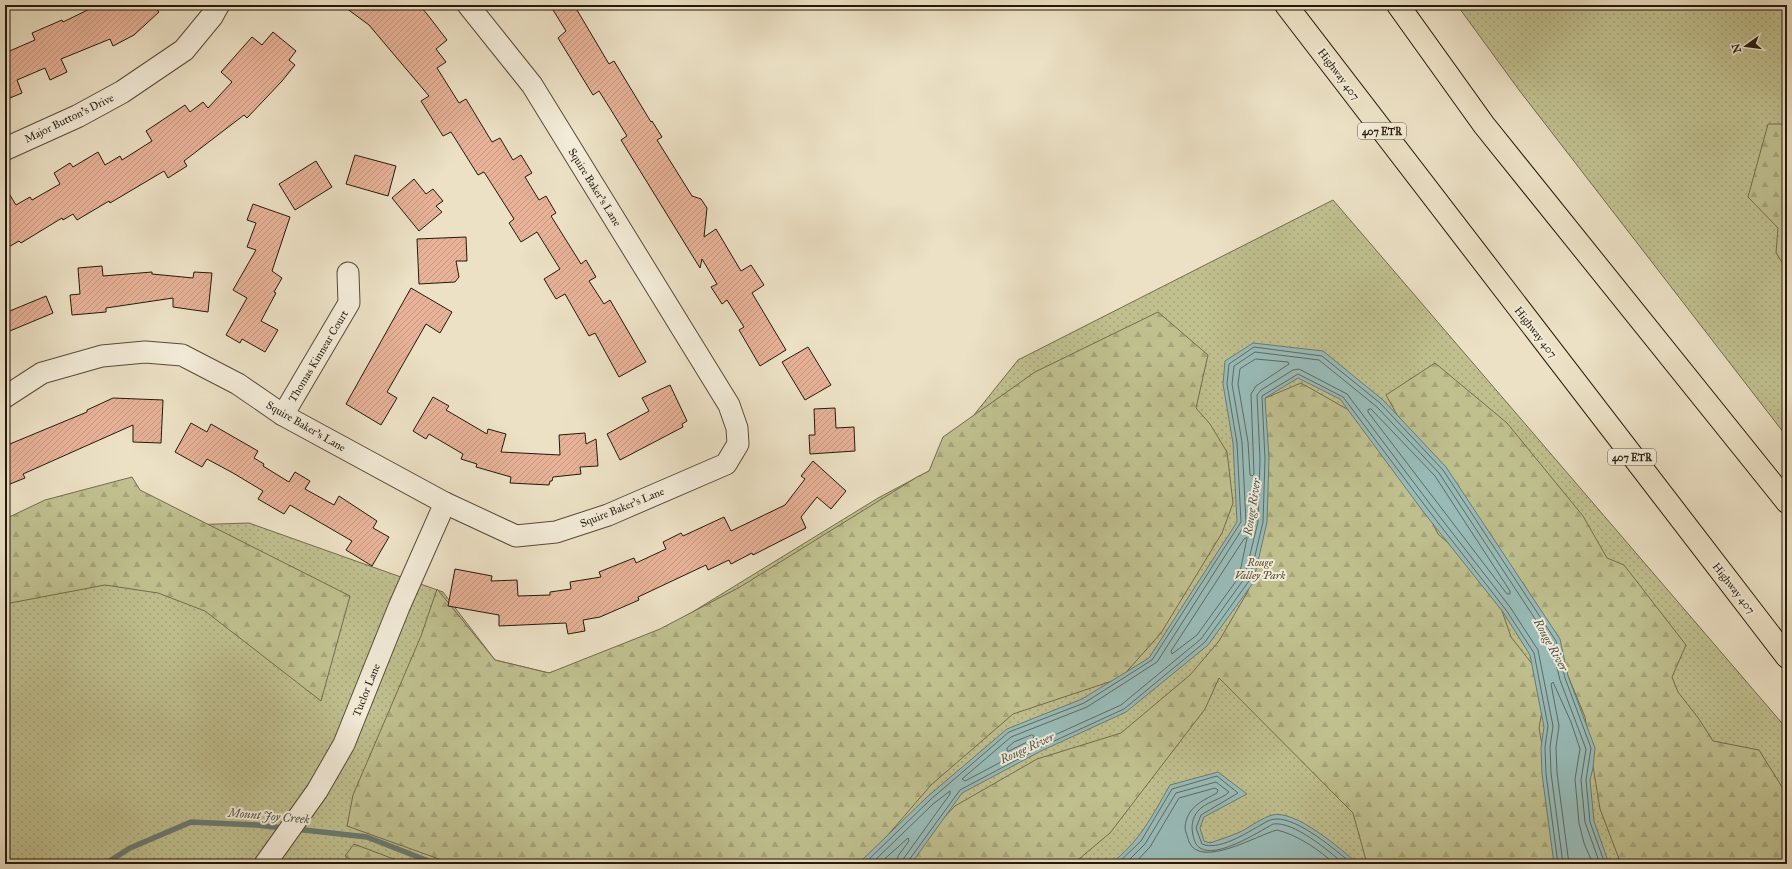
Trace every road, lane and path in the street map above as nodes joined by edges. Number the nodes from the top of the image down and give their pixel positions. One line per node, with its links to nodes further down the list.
1 (218, 5): 5 (street, Major Button's Drive)
2 (468, 5): 10 (street, Squire Baker's Lane)
3 (1286, 5): 11 (highway, Highway 407 / 407 ETR)
4 (1398, 5): 9 (highway)
5 (5, 149)
6 (348, 273): 8 (street, Thomas Kinnear Court)
7 (5, 397): 8 (street, Squire Baker's Lane)
8 (283, 415): 10 (street, Squire Baker's Lane)
9 (1787, 502)
10 (444, 503): 12 (street, Tuclor Lane)
11 (1787, 657)
12 (270, 857)

